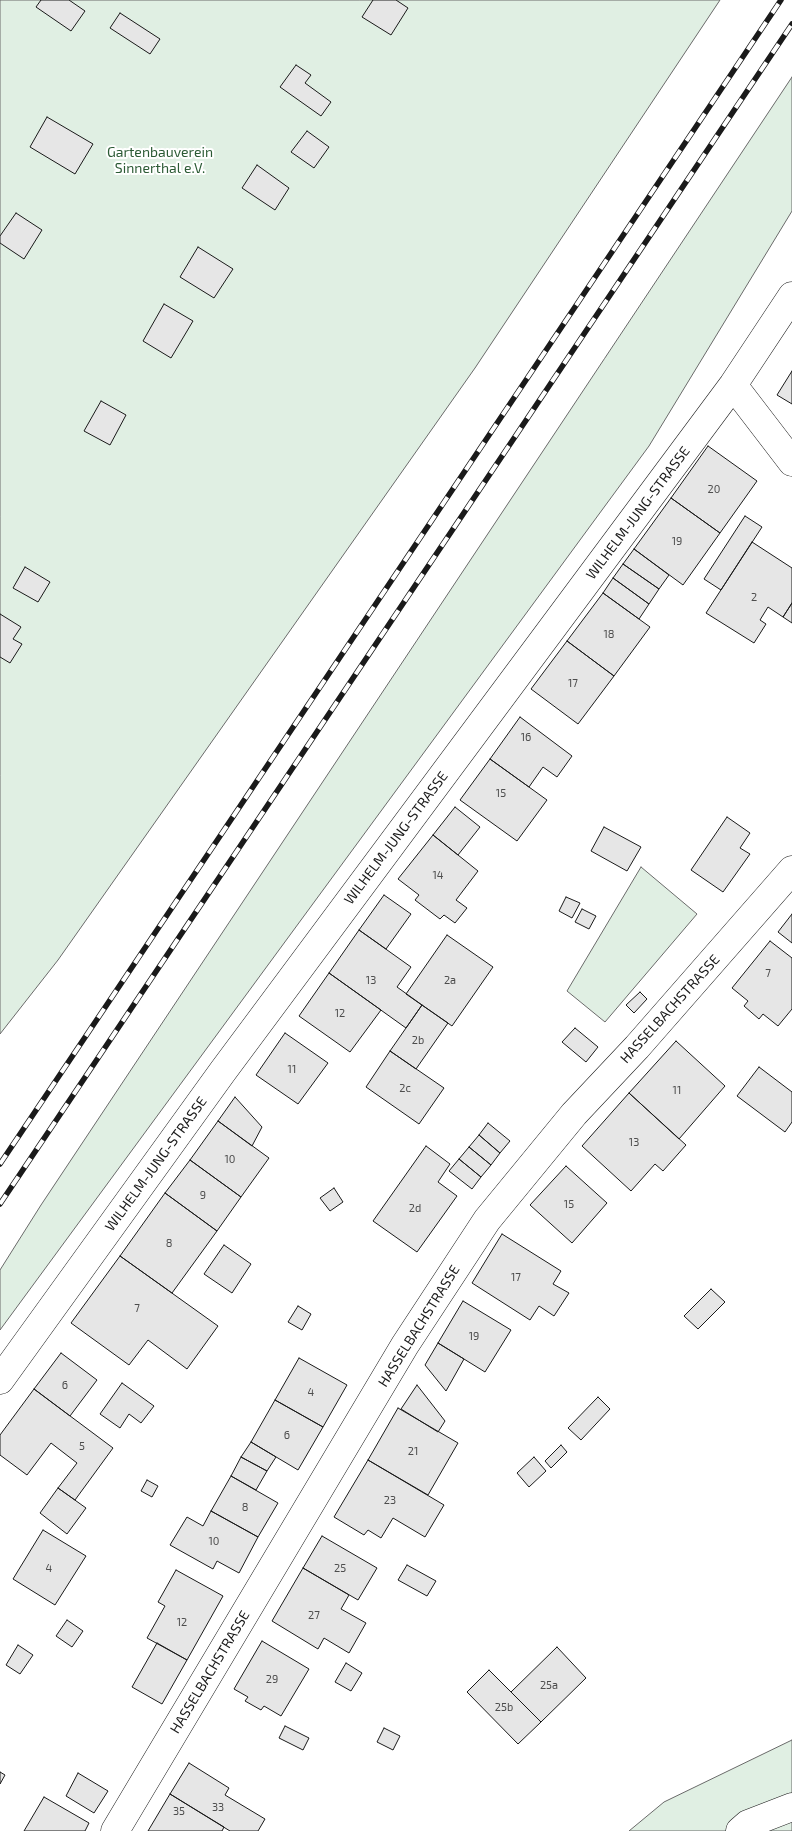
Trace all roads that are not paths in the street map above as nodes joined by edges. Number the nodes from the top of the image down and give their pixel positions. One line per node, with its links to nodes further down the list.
1 (792, 296): 2 (street, WILHELM-JUNG-STRASSE)
2 (732, 385): 3 (street); 5 (street, WILHELM-JUNG-STRASSE)
3 (792, 462)
4 (792, 870): 7 (street, HASSELBACHSTRASSE)
5 (0, 1380)
6 (792, 1807): 8 (street)
7 (115, 1831)
8 (740, 1831)

